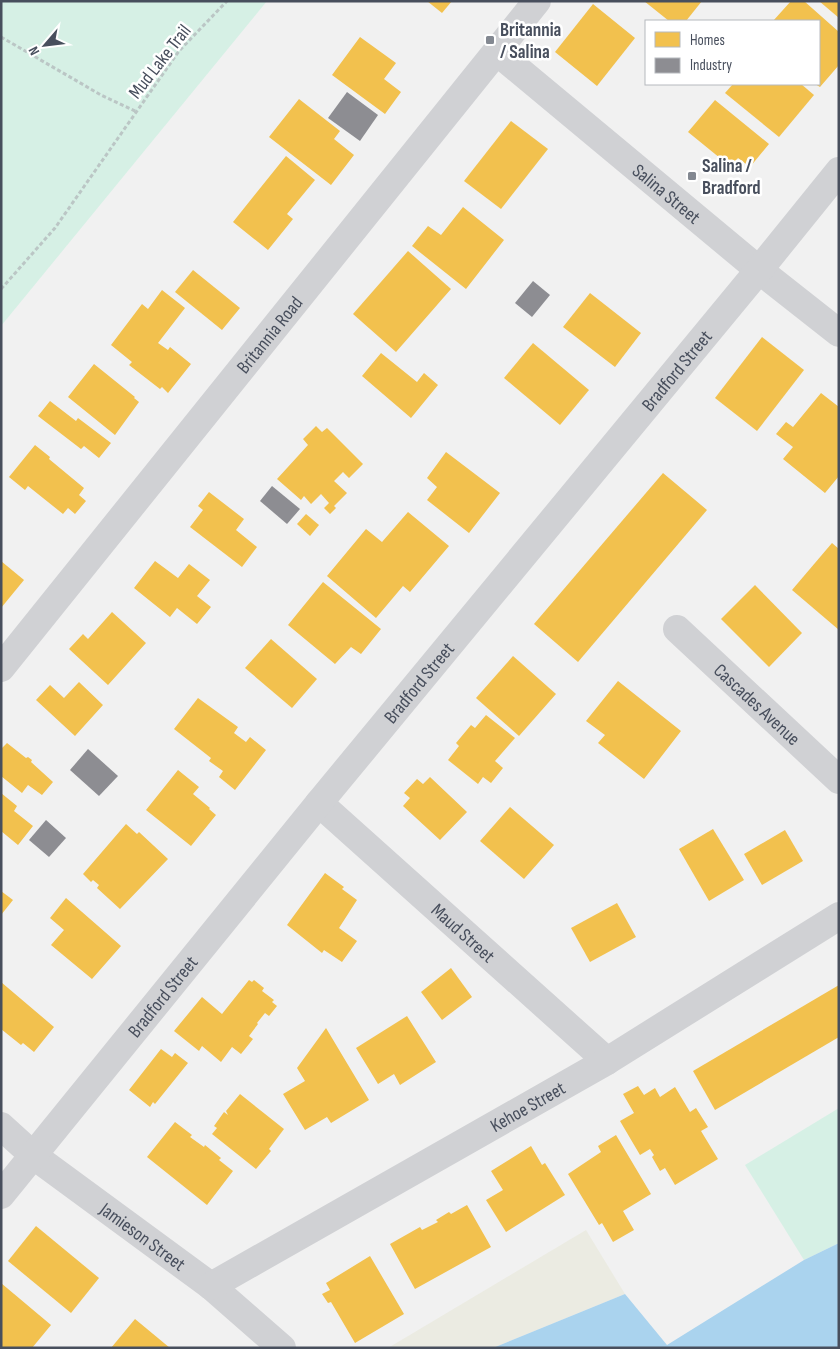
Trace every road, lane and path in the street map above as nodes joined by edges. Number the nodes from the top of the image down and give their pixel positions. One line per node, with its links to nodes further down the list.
1 (227, 1): 5 (path, Mud Lake Trail)
2 (537, 1): 4 (street, Britannia Road)
3 (1, 37): 5 (path, Mud Lake Trail)
4 (497, 52): 7 (street, Salina Street); 11 (street, Britannia Road)
5 (137, 112): 8 (path)
6 (839, 171): 7 (street, Bradford Street)
7 (759, 270): 9 (street, Salina Street); 13 (street, Bradford Street)
8 (1, 289)
9 (839, 333)
10 (677, 629): 12 (street, Cascades Avenue)
11 (1, 668)
12 (839, 780)
13 (319, 803): 15 (street, Maud Street); 17 (street, Bradford Street)
14 (839, 916): 15 (street, Kehoe Street)
15 (607, 1061): 19 (street, Kehoe Street)
16 (1, 1126): 17 (street, Jamieson Street)
17 (34, 1156): 18 (street, Bradford Street); 19 (street, Jamieson Street)
18 (1, 1195)
19 (211, 1286): 20 (street, Jamieson Street)
20 (282, 1348)

